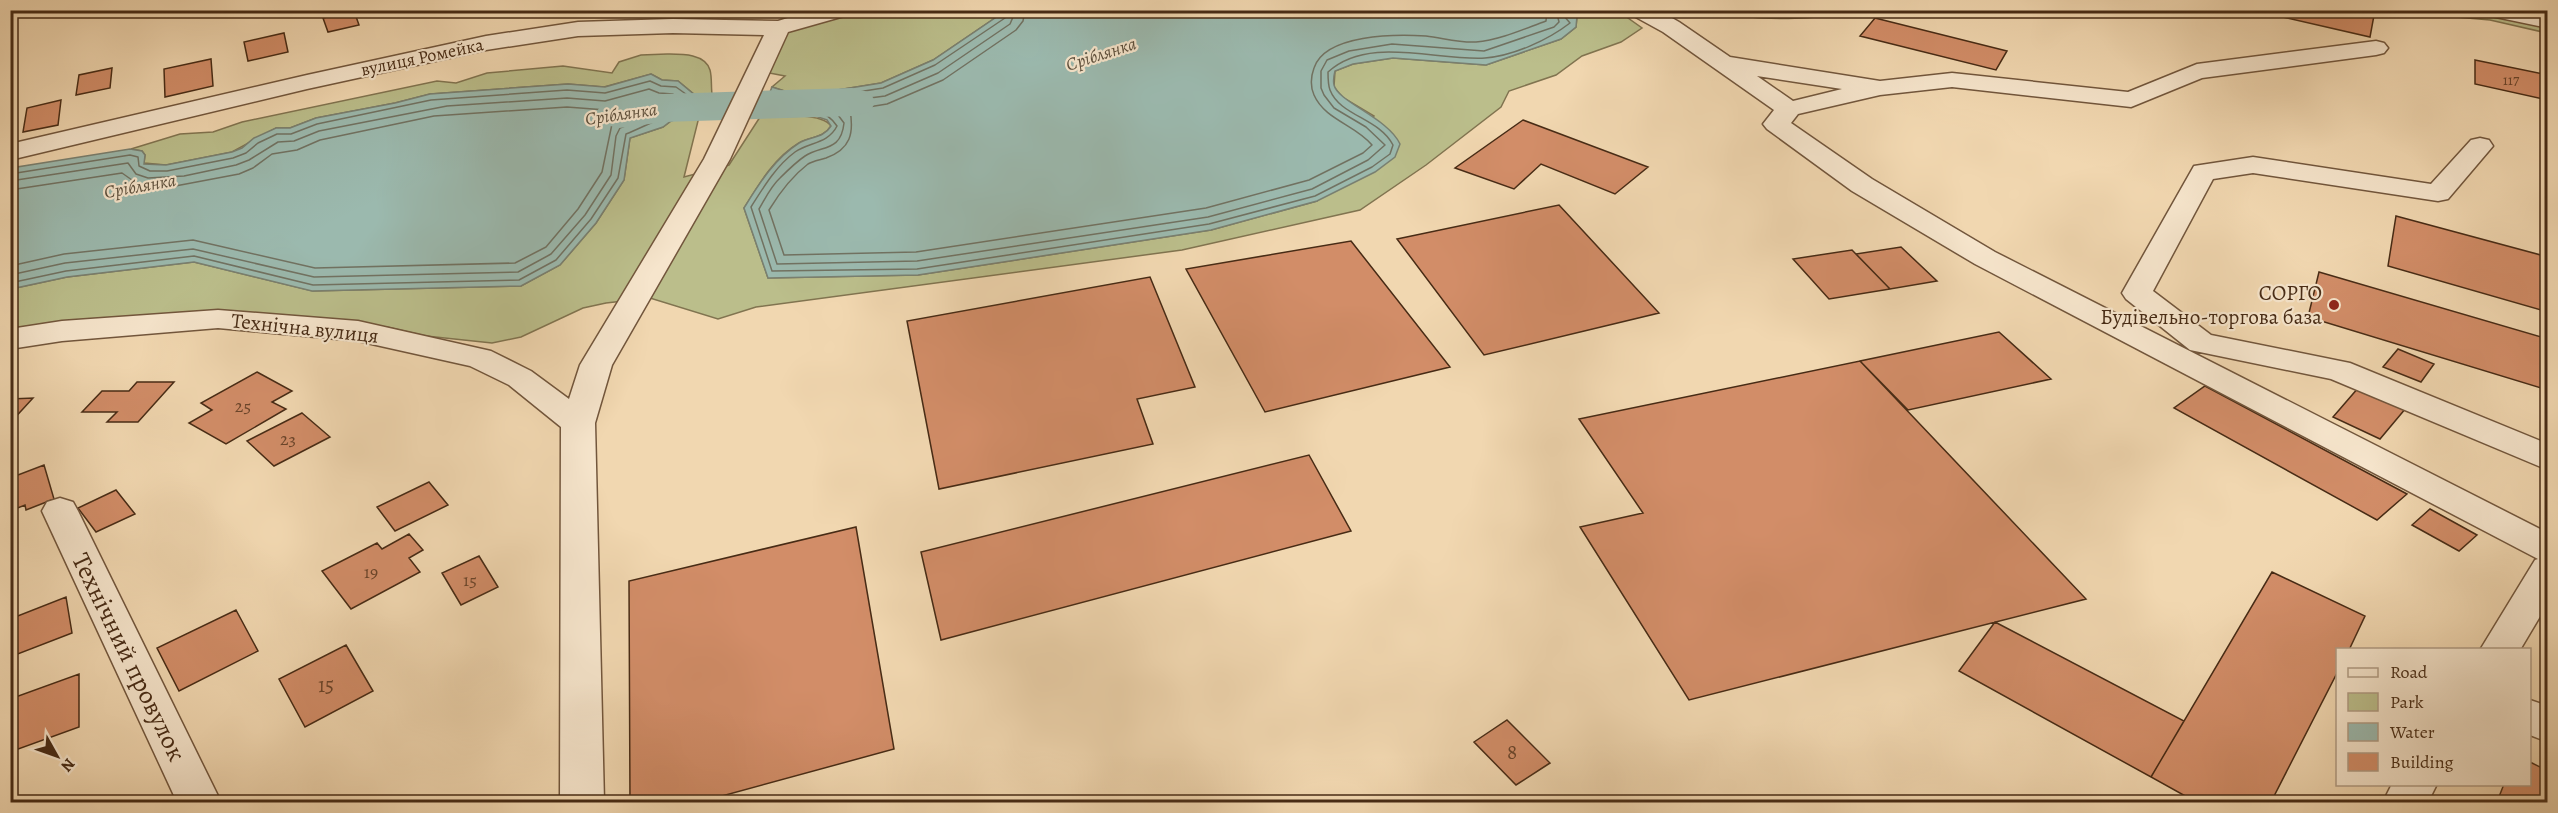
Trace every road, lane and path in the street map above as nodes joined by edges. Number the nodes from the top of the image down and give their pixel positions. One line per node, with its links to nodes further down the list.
1 (840, 10): 5 (street, вулиця Ромейка)
2 (1640, 10): 7 (street)
3 (2494, 10): 4 (street)
4 (2547, 21)
5 (779, 28): 11 (street, вулиця Ромейка); 13 (street)
6 (2376, 48): 8 (street)
7 (1722, 63): 8 (street); 9 (street)
8 (1880, 88): 9 (street)
9 (1789, 108): 16 (street)
10 (2480, 146): 14 (street)
11 (10, 152)
12 (10, 339): 13 (street, Технічна вулиця)
13 (578, 423): 23 (street)
14 (2547, 458)
15 (60, 511): 22 (street, Технічний провулок)
16 (2547, 549)
17 (2547, 570): 18 (street)
18 (2500, 648)
19 (2531, 718): 20 (street)
20 (2547, 725)
21 (2415, 786): 24 (street)
22 (199, 802)
23 (582, 802)
24 (2405, 802)

